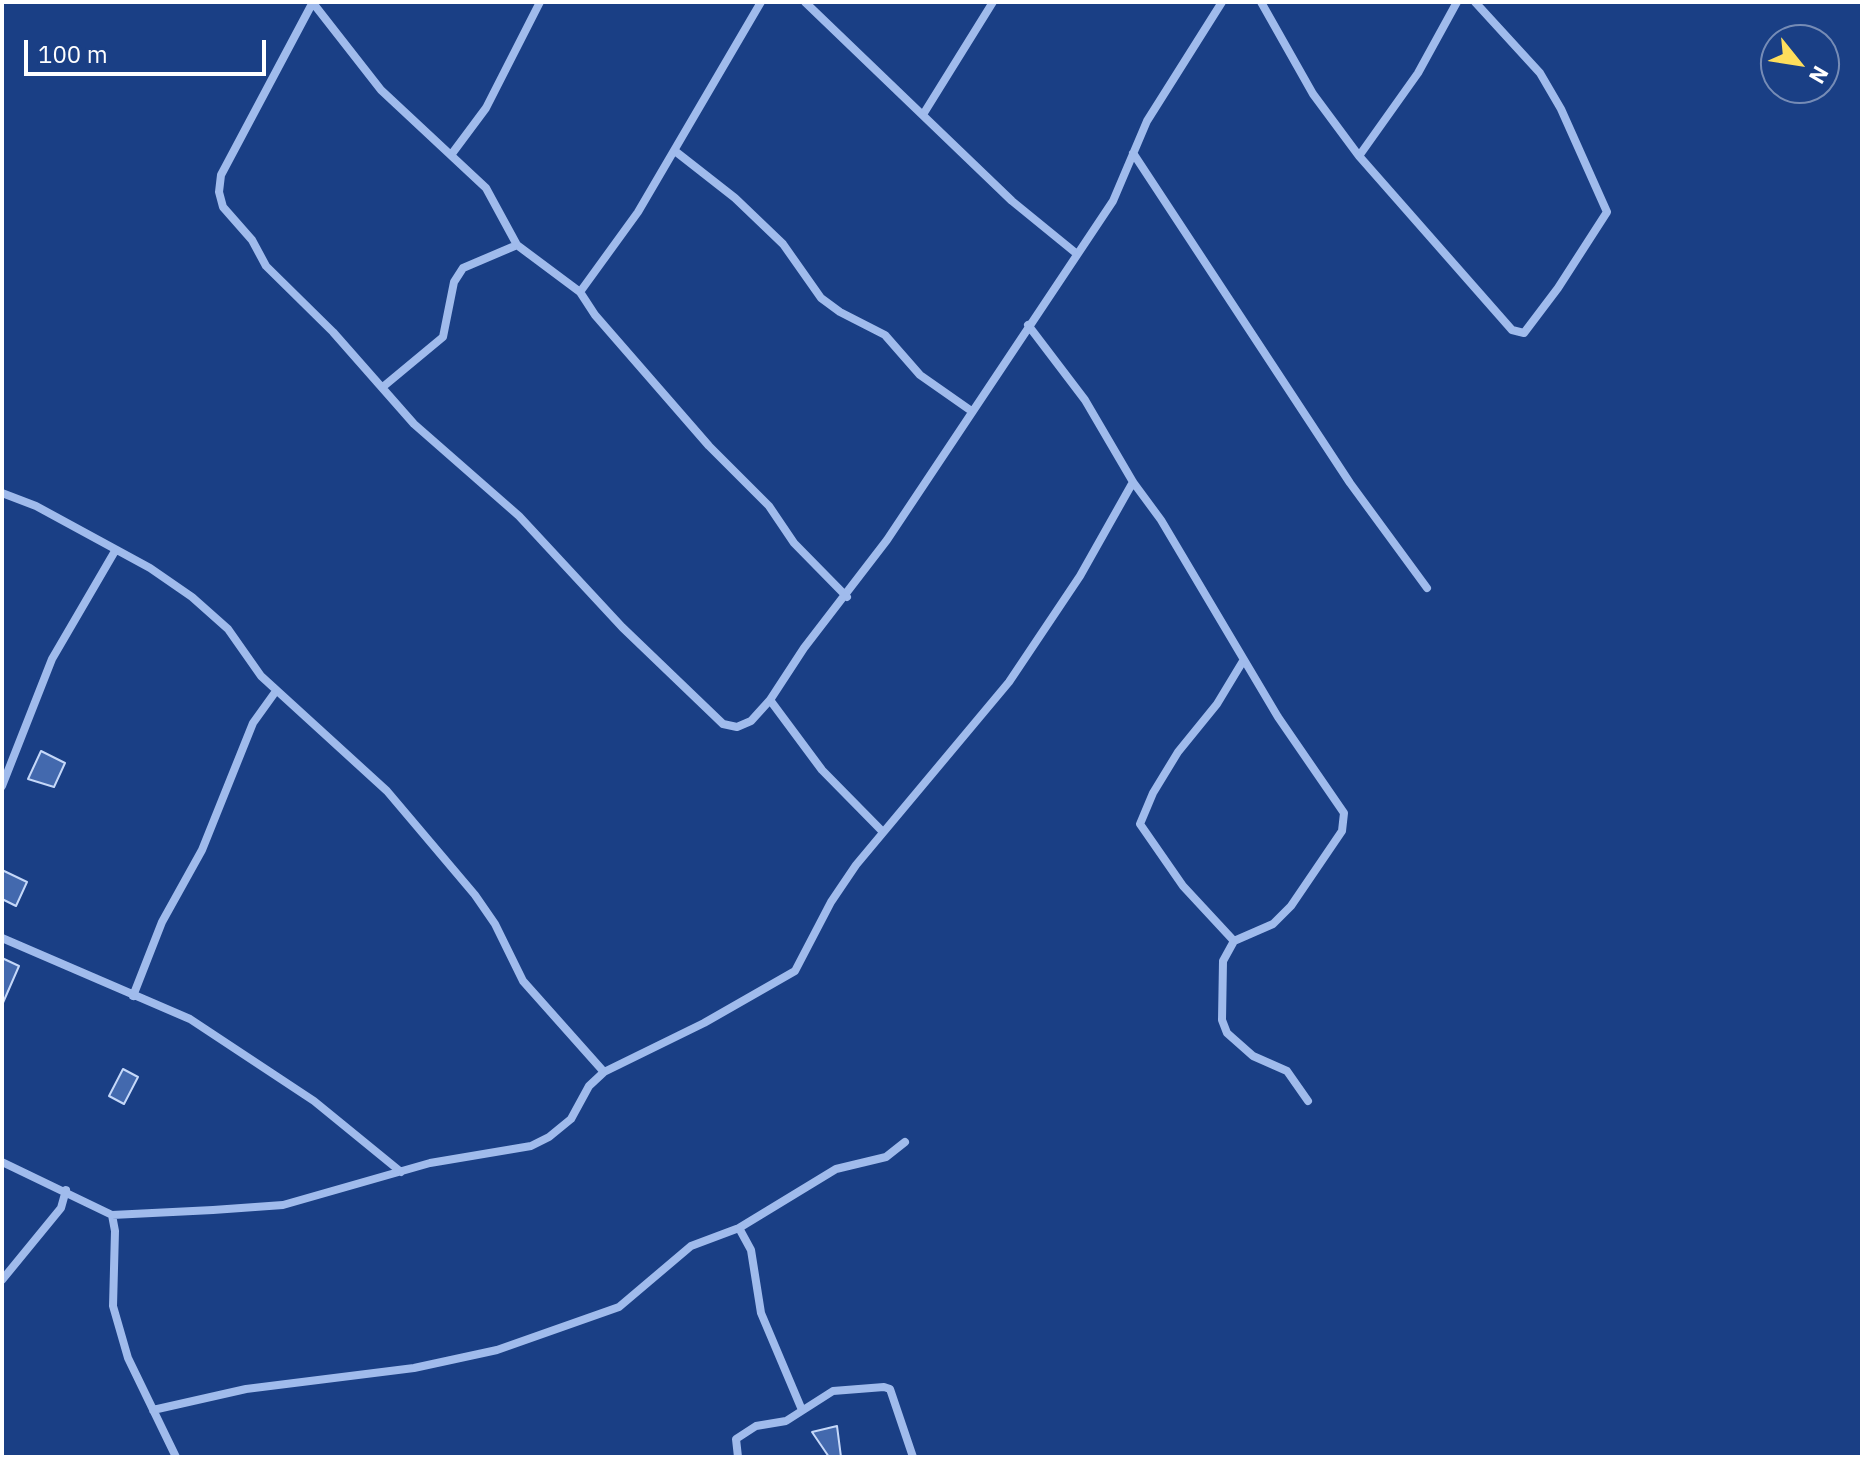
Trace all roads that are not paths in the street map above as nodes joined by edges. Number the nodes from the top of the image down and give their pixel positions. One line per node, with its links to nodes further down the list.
1 (313, 2): 13 (street); 19 (street)
2 (540, 2): 13 (street)
3 (761, 2): 11 (street)
4 (805, 2): 10 (street)
5 (993, 2): 10 (street)
6 (1222, 2): 12 (street)
7 (1261, 2): 14 (street)
8 (1457, 2): 14 (street)
9 (1475, 2): 14 (street)
10 (924, 113): 16 (street)
11 (675, 151): 17 (street); 20 (street)
12 (1133, 153): 16 (street); 24 (street)
13 (451, 155): 15 (street)
14 (1359, 156)
15 (517, 245): 17 (street); 19 (street)
16 (1077, 254): 18 (street)
17 (580, 292): 25 (street)
18 (1028, 325): 20 (street); 21 (street)
19 (384, 386): 28 (street)
20 (970, 410): 25 (street)
21 (1133, 482): 26 (street); 30 (street)
22 (2, 493): 23 (street)
23 (115, 551): 27 (street); 29 (street)
24 (1427, 588)
25 (847, 597): 28 (street)
26 (1243, 661): 32 (street); 32 (street)
27 (276, 691): 33 (street); 34 (street)
28 (770, 700): 30 (street)
29 (2, 786)
30 (882, 831): 34 (street)
31 (2, 938): 33 (street)
32 (1234, 941): 35 (street)
33 (133, 996): 38 (street)
34 (604, 1072): 38 (street)
35 (1308, 1101)
36 (905, 1142): 41 (street)
37 (2, 1162): 39 (street)
38 (401, 1172): 40 (street)
39 (66, 1190): 40 (street); 42 (street)
40 (112, 1215): 43 (street)
41 (739, 1228): 43 (street); 44 (street)
42 (2, 1280)
43 (153, 1410): 45 (street)
44 (802, 1410): 46 (street); 47 (street)
45 (176, 1457)
46 (738, 1457)
47 (913, 1457)

